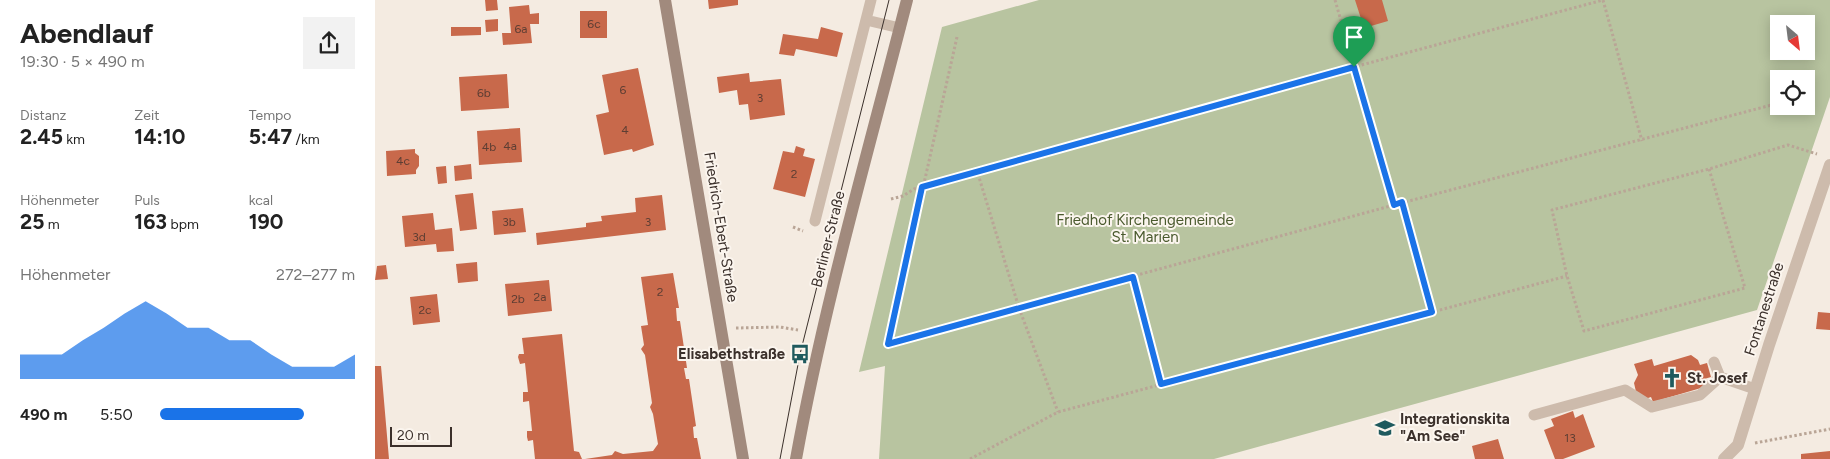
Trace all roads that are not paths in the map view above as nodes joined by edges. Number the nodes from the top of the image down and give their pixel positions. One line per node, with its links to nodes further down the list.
1 (665, 0): 12 (street, Friedrich-Ebert-Straße)
2 (871, 0): 4 (lane, Berliner Straße)
3 (907, 0): 5 (street, Berliner Straße)
4 (866, 20): 5 (lane); 7 (lane, Berliner Straße)
5 (900, 28): 13 (street, Berliner Straße)
6 (1830, 165): 10 (street, Fontanestraße)
7 (815, 221)
8 (1714, 362): 9 (lane)
9 (1719, 377): 10 (lane); 11 (lane)
10 (1755, 389): 14 (street, Fontanestraße)
11 (1533, 415)
12 (743, 459)
13 (796, 459)
14 (1723, 459)

